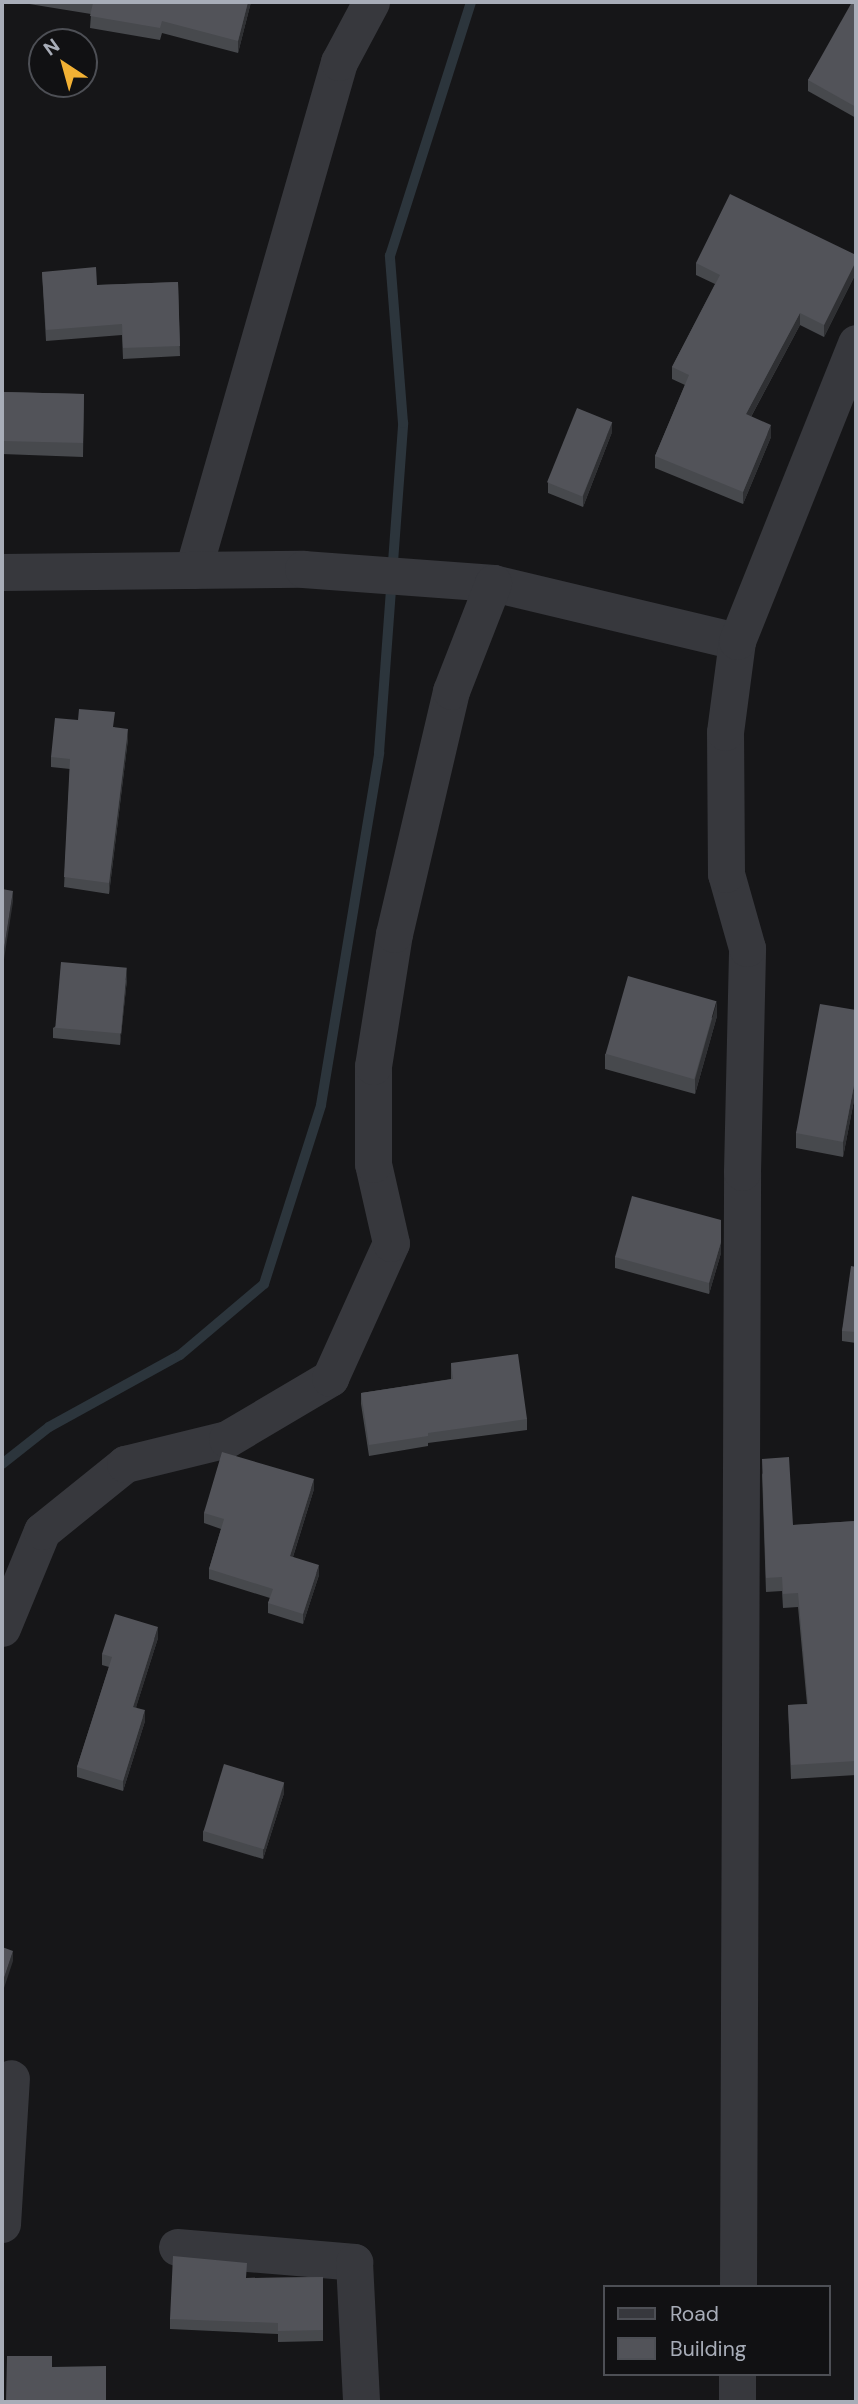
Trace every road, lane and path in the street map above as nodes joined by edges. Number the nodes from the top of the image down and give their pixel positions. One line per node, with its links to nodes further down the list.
1 (371, 2): 3 (street)
2 (856, 343): 6 (street)
3 (193, 570): 4 (street); 5 (street)
4 (2, 572)
5 (493, 583): 6 (street); 7 (street)
6 (737, 641): 11 (street)
7 (2, 1628)
8 (11, 2077): 9 (street)
9 (2, 2224)
10 (177, 2247): 13 (street)
11 (738, 2285)
12 (737, 2376): 14 (street)
13 (361, 2402)
14 (737, 2402)

